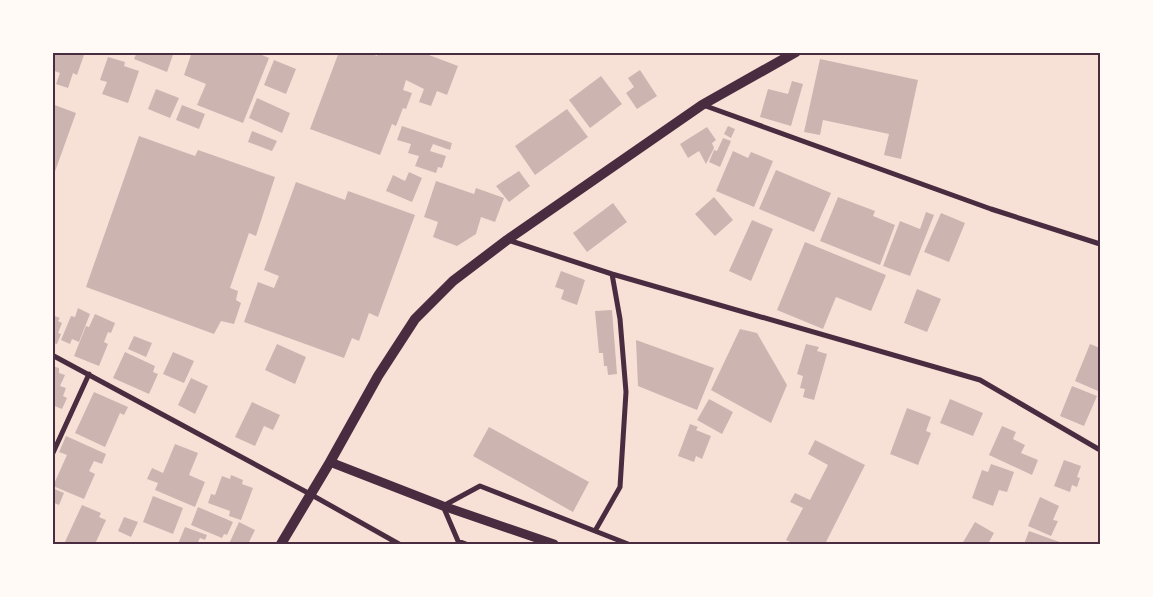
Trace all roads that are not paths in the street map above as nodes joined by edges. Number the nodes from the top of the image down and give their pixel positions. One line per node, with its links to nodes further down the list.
1 (796, 52): 2 (main road)
2 (702, 105): 3 (main road); 4 (street)
3 (507, 240): 5 (street); 10 (main road)
4 (1100, 244)
5 (612, 274): 8 (street); 13 (street)
6 (52, 355): 7 (street)
7 (89, 374): 9 (street); 11 (street)
8 (1100, 450)
9 (52, 455)
10 (330, 462): 11 (main road); 12 (street)
11 (310, 494): 14 (main road); 15 (street)
12 (442, 506): 13 (street); 16 (street); 17 (street)
13 (595, 532): 18 (street)
14 (281, 544)
15 (399, 544)
16 (466, 544)
17 (554, 544)
18 (628, 544)

